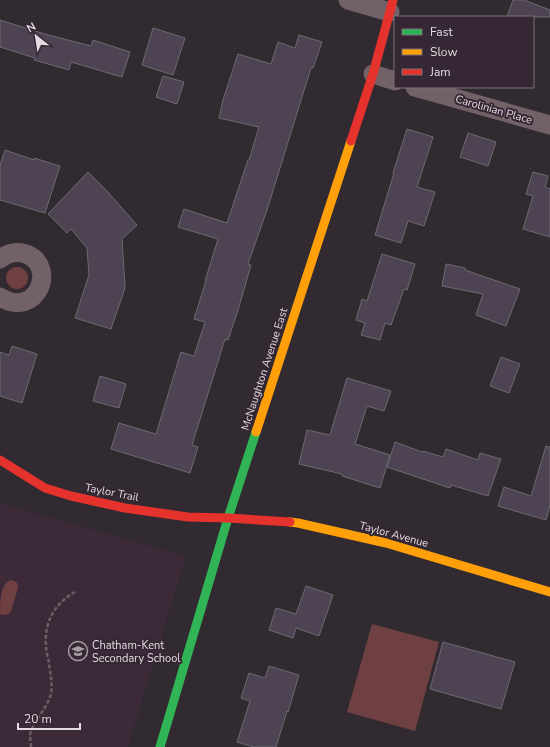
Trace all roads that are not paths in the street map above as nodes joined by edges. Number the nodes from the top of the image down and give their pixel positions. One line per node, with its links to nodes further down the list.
1 (348, 0): 2 (street)
2 (391, 6): 3 (main road, McNaughton Avenue East)
3 (373, 74): 4 (street); 10 (main road, McNaughton Avenue East)
4 (394, 81)
5 (419, 88): 6 (street, Carolinian Place)
6 (550, 125)
7 (0, 258): 8 (street)
8 (0, 298)
9 (0, 460): 10 (main road, Taylor Trail)
10 (228, 518): 11 (main road, Taylor Avenue); 12 (main road, McNaughton Avenue East)
11 (550, 592)
12 (160, 747)

